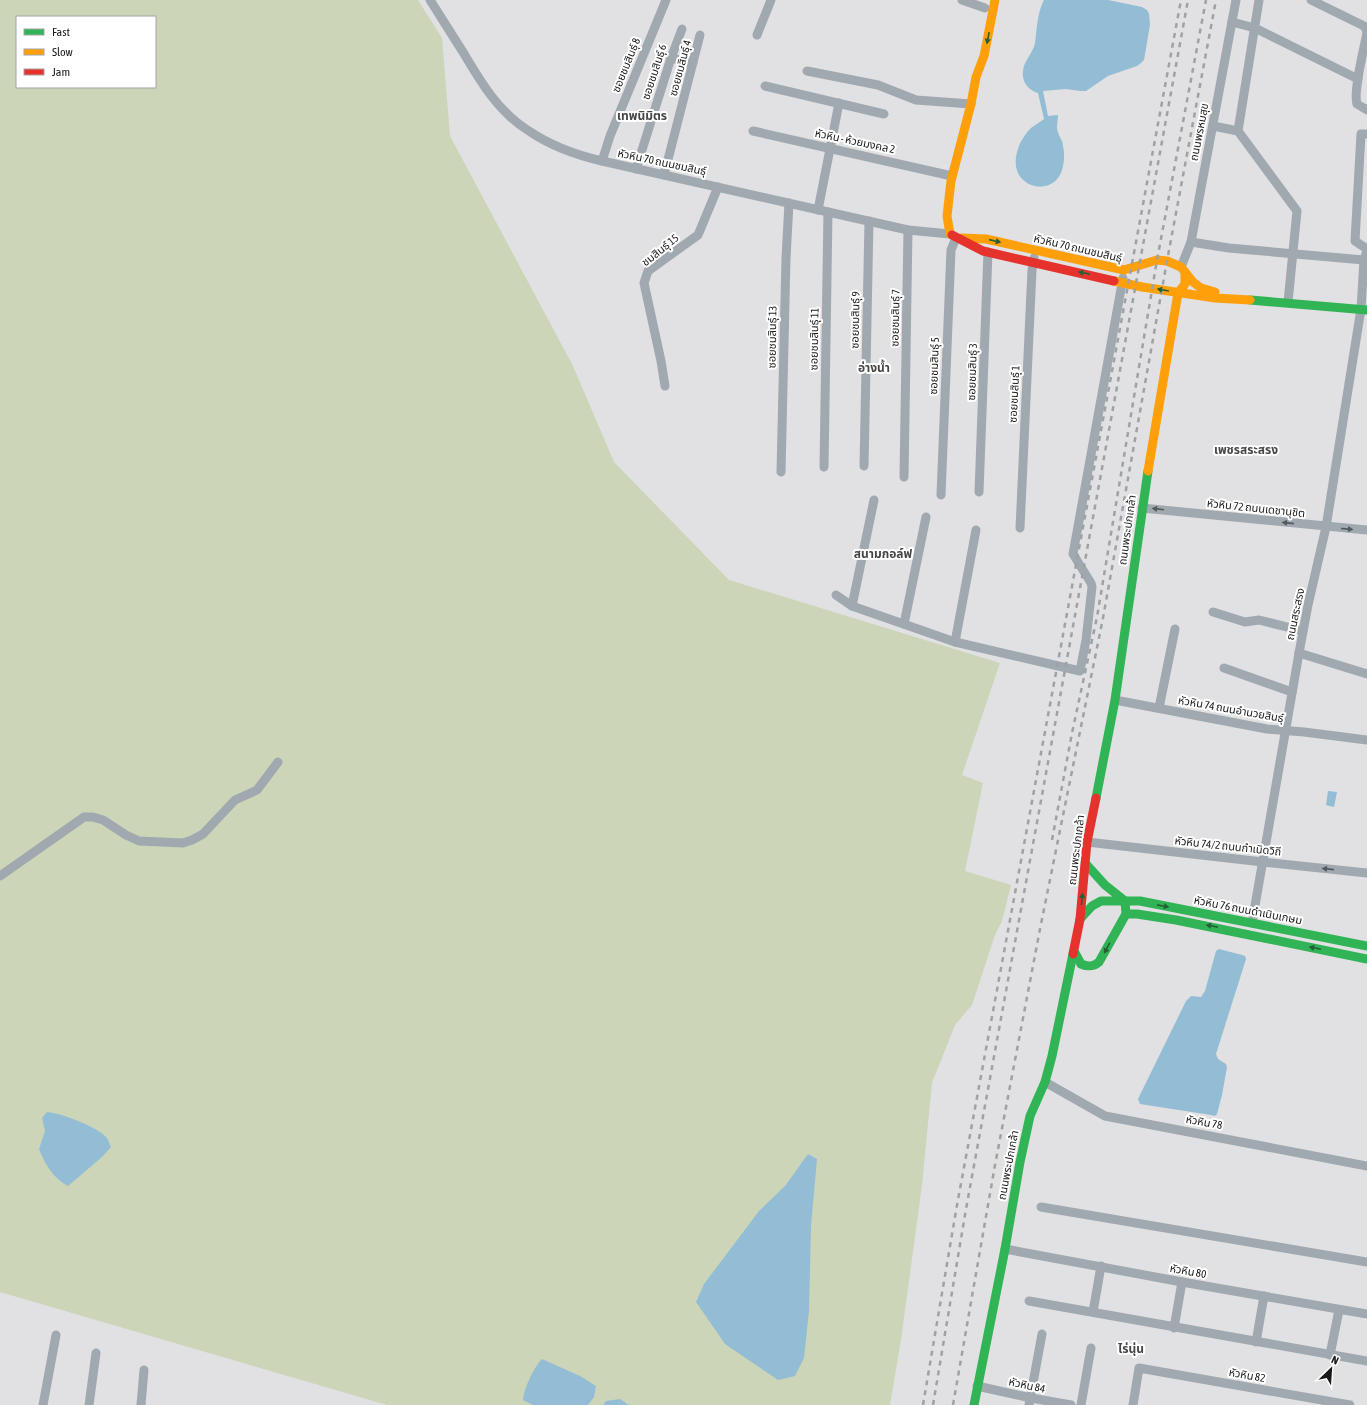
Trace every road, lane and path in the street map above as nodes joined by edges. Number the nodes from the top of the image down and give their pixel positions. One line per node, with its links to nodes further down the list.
1 (430, 0): 30 (street, หัวหิน 70 ถนนชมสินธุ์)
2 (666, 0): 30 (street, ซอยชมสินธุ์ 8)
3 (771, 0): 13 (street)
4 (962, 0): 9 (street)
5 (995, 0): 18 (street, one-way to 18)
6 (1236, 0): 10 (street, ถนนพรหมสุข)
7 (1259, 0): 11 (street)
8 (1311, 0): 19 (street)
9 (986, 4): 18 (street)
10 (1232, 22): 11 (street); 25 (street, ถนนพรหมสุข)
11 (1255, 28): 19 (street); 27 (street)
12 (682, 29): 15 (street, ซอยชมสินธุ์ 6)
13 (757, 35)
14 (700, 36): 16 (street, ซอยชมสินธุ์ 4)
15 (671, 58): 16 (street); 31 (street, ซอยชมสินธุ์ 6)
16 (693, 63): 32 (street, ซอยชมสินธุ์ 4)
17 (807, 71): 22 (street)
18 (976, 77): 22 (street)
19 (1358, 79): 23 (street)
20 (765, 86): 21 (street)
21 (839, 103): 24 (street); 29 (street)
22 (971, 104): 33 (street)
23 (1367, 110)
24 (884, 114)
25 (1213, 126): 27 (street); 41 (street, ถนนพรหมสุข)
26 (753, 131): 29 (street, หัวหิน - ห้วยมงคล 2)
27 (1238, 131): 44 (street)
28 (1367, 134): 45 (street)
29 (830, 149): 33 (street, หัวหิน - ห้วยมงคล 2); 36 (street)
30 (602, 161): 31 (street, หัวหิน 70 ถนนชมสินธุ์)
31 (636, 169): 32 (street, หัวหิน 70 ถนนชมสินธุ์)
32 (664, 175): 34 (street, หัวหิน 70 ถนนชมสินธุ์)
33 (952, 176): 40 (street)
34 (718, 187): 35 (street, หัวหิน 70 ถนนชมสินธุ์); 56 (street, ชมสินธุ์ 15)
35 (789, 203): 36 (street, หัวหิน 70 ถนนชมสินธุ์); 59 (street, ซอยชมสินธุ์ 13)
36 (818, 210): 37 (street, หัวหิน 70 ถนนชมสินธุ์)
37 (828, 212): 38 (street, หัวหิน 70 ถนนชมสินธุ์); 58 (street, ซอยชมสินธุ์ 11)
38 (869, 222): 39 (street, หัวหิน 70 ถนนชมสินธุ์); 57 (street, ซอยชมสินธุ์ 9)
39 (908, 230): 40 (street, หัวหิน 70 ถนนชมสินธุ์); 60 (street, ซอยชมสินธุ์ 7)
40 (953, 236): 42 (street, หัวหิน 70 ถนนชมสินธุ์, one-way to 42); 43 (street, หัวหิน 70 ถนนชมสินธุ์); 62 (street, ซอยชมสินธุ์ 5)
41 (1191, 242): 44 (street); 49 (street, ถนนพรหมสุข)
42 (1035, 250): 46 (street, ซอยชมสินธุ์ 1); 48 (street, หัวหิน 70 ถนนชมสินธุ์)
43 (988, 252): 46 (street, หัวหิน 70 ถนนชมสินธุ์); 61 (street, ซอยชมสินธุ์ 3)
44 (1293, 254): 45 (street); 54 (street)
45 (1366, 254): 55 (street, ถนนสระสรง)
46 (1033, 262): 50 (street, หัวหิน 70 ถนนชมสินธุ์, one-way to 46); 67 (street, ซอยชมสินธุ์ 1)
47 (1148, 263): 48 (street, หัวหิน 70 ถนนชมสินธุ์); 49 (street, หัวหิน 70 ถนนชมสินธุ์); 51 (street)
48 (1124, 270): 50 (street)
49 (1183, 270): 52 (street); 53 (street, หัวหิน 70 ถนนชมสินธุ์)
50 (1122, 282): 51 (street, หัวหิน 70 ถนนชมสินธุ์); 76 (street)
51 (1148, 288): 52 (street, หัวหิน 70 ถนนชมสินธุ์, one-way to 51)
52 (1178, 293): 53 (street, หัวหิน 70 ถนนชมสินธุ์); 64 (street, ถนนพระปกเกล้า)
53 (1230, 298): 54 (street, หัวหิน 70 ถนนชมสินธุ์)
54 (1288, 302): 55 (street, หัวหิน 70 ถนนชมสินธุ์)
55 (1364, 309): 66 (street, ถนนสระสรง)
56 (664, 386)
57 (864, 466)
58 (824, 467)
59 (781, 472)
60 (904, 477)
61 (980, 492)
62 (941, 495)
63 (874, 500): 71 (street)
64 (1142, 508): 66 (street, หัวหิน 72 ถนนเดชานุชิต, one-way to 64); 81 (street, ถนนพระปกเกล้า)
65 (926, 517): 73 (street)
66 (1326, 527): 69 (street, หัวหิน 72 ถนนเดชานุชิต, one-way to 69); 75 (street, ถนนสระสรง)
67 (1020, 528)
68 (976, 530): 76 (street)
69 (1367, 530)
70 (836, 595): 71 (street)
71 (852, 606): 73 (street)
72 (1213, 612): 75 (street)
73 (904, 624): 76 (street)
74 (1175, 629): 82 (street)
75 (1303, 631): 77 (street, ถนนสระสรง)
76 (955, 642)
77 (1299, 653): 79 (street); 80 (street, ถนนสระสรง)
78 (1224, 668): 80 (street)
79 (1367, 674)
80 (1292, 692): 83 (street, ถนนสระสรง)
81 (1114, 700): 82 (street, หัวหิน 74 ถนนอำนวยสินธุ์); 86 (street, ถนนพระปกเกล้า)
82 (1159, 708): 83 (street, หัวหิน 74 ถนนอำนวยสินธุ์)
83 (1285, 730): 84 (street, หัวหิน 74 ถนนอำนวยสินธุ์); 87 (street, ถนนสระสรง)
84 (1367, 740)
85 (278, 762): 90 (street)
86 (1087, 842): 87 (street, หัวหิน 74/2 ถนนกำเนิดวิถี); 88 (street, ถนนพระปกเกล้า)
87 (1263, 862): 89 (street, หัวหิน 74/2 ถนนกำเนิดวิถี, one-way to 87); 96 (street, ถนนสระสรง)
88 (1085, 863): 91 (street); 94 (street, ถนนพระปกเกล้า, one-way to 88)
89 (1367, 873)
90 (0, 876)
91 (1125, 900): 92 (street, หัวหิน 76 ถนนดำเนินเกษม, one-way to 92); 93 (street); 94 (street, หัวหิน 76 ถนนดำเนินเกษม)
92 (1178, 908): 95 (street); 96 (street, หัวหิน 76 ถนนดำเนินเกษม)
93 (1126, 914): 95 (street, หัวหิน 76 ถนนดำเนินเกษม); 103 (street, one-way to 103)
94 (1080, 919): 100 (street, ถนนพระปกเกล้า)
95 (1176, 920): 97 (street, หัวหิน 76 ถนนดำเนินเกษม, one-way to 95)
96 (1252, 923): 97 (street); 98 (street, หัวหิน 76 ถนนดำเนินเกษม)
97 (1250, 934): 101 (street, หัวหิน 76 ถนนดำเนินเกษม, one-way to 97)
98 (1343, 942): 99 (street, หัวหิน 76 ถนนดำเนินเกษม); 101 (street)
99 (1367, 946)
100 (1074, 951): 103 (street); 104 (street, ถนนพระปกเกล้า)
101 (1341, 953): 102 (street, หัวหิน 76 ถนนดำเนินเกษม)
102 (1367, 958)
103 (1090, 967): 104 (street)
104 (1066, 983): 105 (street, ถนนพระปกเกล้า)
105 (1044, 1082): 106 (street, หัวหิน 78); 108 (street, ถนนพระปกเกล้า)
106 (1367, 1166)
107 (1041, 1207): 109 (street)
108 (1004, 1249): 110 (street, หัวหิน 80); 126 (street, ถนนพระปกเกล้า)
109 (1367, 1262)
110 (1101, 1266): 111 (street, หัวหิน 80); 115 (street)
111 (1182, 1282): 112 (street, หัวหิน 80); 117 (street)
112 (1264, 1296): 114 (street, หัวหิน 80); 120 (street)
113 (1029, 1301): 115 (street)
114 (1338, 1310): 116 (street, หัวหิน 80); 123 (street)
115 (1093, 1312): 117 (street)
116 (1367, 1314)
117 (1174, 1328): 120 (street)
118 (1042, 1334): 127 (street)
119 (56, 1335): 128 (street)
120 (1256, 1342): 123 (street)
121 (1091, 1348): 133 (street)
122 (96, 1353): 129 (street)
123 (1330, 1355): 124 (street)
124 (1367, 1361)
125 (144, 1370): 130 (street)
126 (977, 1386): 127 (street, หัวหิน 84); 131 (street, ถนนพระปกเกล้า)
127 (1030, 1402): 132 (street, หัวหิน 84)
128 (43, 1405)
129 (89, 1405)
130 (141, 1405)
131 (974, 1405)
132 (1071, 1405)
133 (1081, 1405)
134 (1133, 1405): 135 (street, หัวหิน 82)
135 (1350, 1405)

